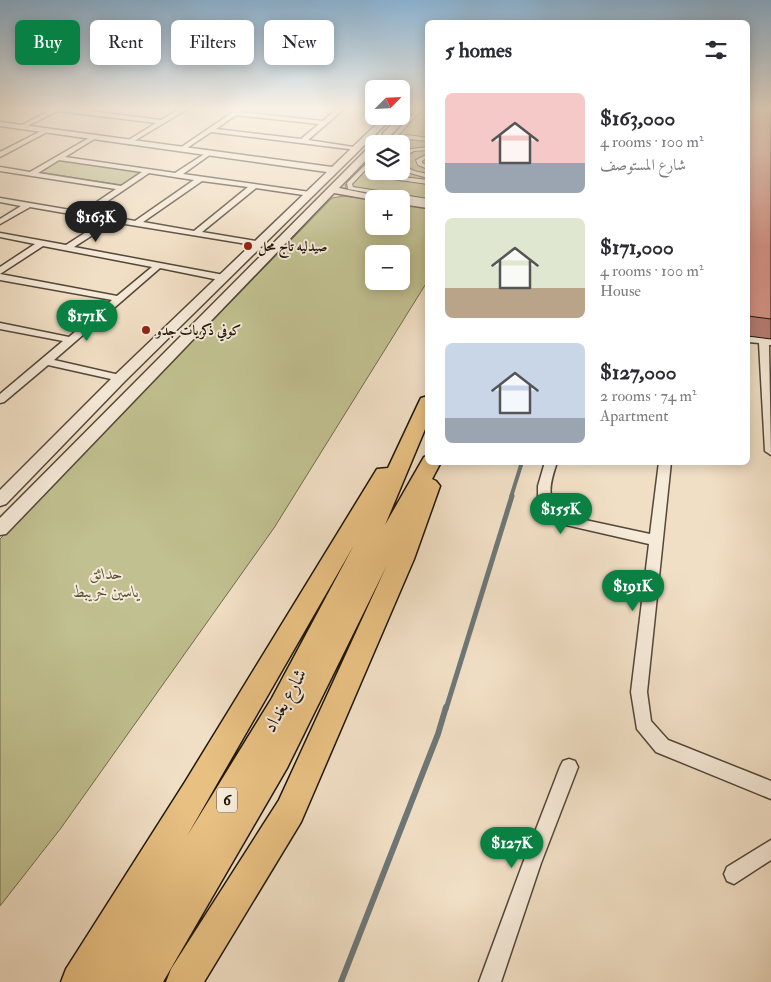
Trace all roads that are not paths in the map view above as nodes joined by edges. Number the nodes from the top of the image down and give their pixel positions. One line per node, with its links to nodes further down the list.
1 (65, 154): 7 (street)
2 (208, 154): 15 (street)
3 (215, 154): 11 (street)
4 (351, 154): 11 (street)
5 (363, 154): 24 (street)
6 (425, 157): 8 (street)
7 (58, 158): 12 (street); 14 (street)
8 (425, 165)
9 (365, 168): 23 (street)
10 (0, 169): 14 (street)
11 (334, 170): 25 (street)
12 (148, 171): 15 (street); 22 (street)
13 (410, 171): 17 (street)
14 (31, 174): 22 (street)
15 (176, 175): 16 (street)
16 (201, 178): 21 (street); 35 (street)
17 (425, 178)
18 (385, 180): 23 (street)
19 (425, 180): 23 (street)
20 (425, 181): 27 (street)
21 (254, 186): 25 (street); 38 (street)
22 (122, 188): 32 (street)
23 (406, 189): 27 (street); 30 (street)
24 (331, 190): 26 (street); 37 (street)
25 (310, 194): 36 (street)
26 (365, 195)
27 (415, 199): 29 (street)
28 (0, 200): 31 (street)
29 (425, 201)
30 (425, 203)
31 (28, 205): 32 (street); 34 (street)
32 (84, 214): 33 (street)
33 (112, 219): 35 (street); 42 (street)
34 (0, 222)
35 (137, 223): 38 (street)
36 (278, 225): 37 (street); 41 (street)
37 (294, 228): 65 (street)
38 (196, 233): 41 (street)
39 (0, 235): 40 (street)
40 (42, 243): 42 (street); 44 (street)
41 (259, 244): 46 (street)
42 (67, 248): 43 (street)
43 (159, 266): 46 (street); 47 (street)
44 (0, 271)
45 (0, 278): 47 (street)
46 (224, 278): 53 (street)
47 (119, 299): 50 (street)
48 (1, 326): 50 (street)
49 (750, 339): 51 (street)
50 (71, 340): 52 (street)
51 (768, 342): 54 (street)
52 (46, 361): 53 (street); 55 (street)
53 (120, 378): 64 (street)
54 (769, 379): 57 (street)
55 (0, 400)
56 (425, 408): 58 (highway, شارع بغداد / 6)
57 (770, 433): 59 (street)
58 (408, 439): 67 (highway, شارع بغداد / 6); 72 (highway)
59 (771, 451)
60 (429, 465): 67 (highway, شارع بغداد / 6)
61 (435, 465): 75 (highway)
62 (550, 465): 66 (street)
63 (665, 465): 66 (street)
64 (0, 500)
65 (0, 529)
66 (656, 540): 69 (street)
67 (341, 615): 73 (highway, شارع بغداد / 6); 74 (highway, شارع بغداد / 6)
68 (569, 767): 76 (street)
69 (771, 790)
70 (771, 849): 71 (street)
71 (734, 874)
72 (79, 982)
73 (112, 982)
74 (143, 982)
75 (184, 982)
76 (490, 982)

